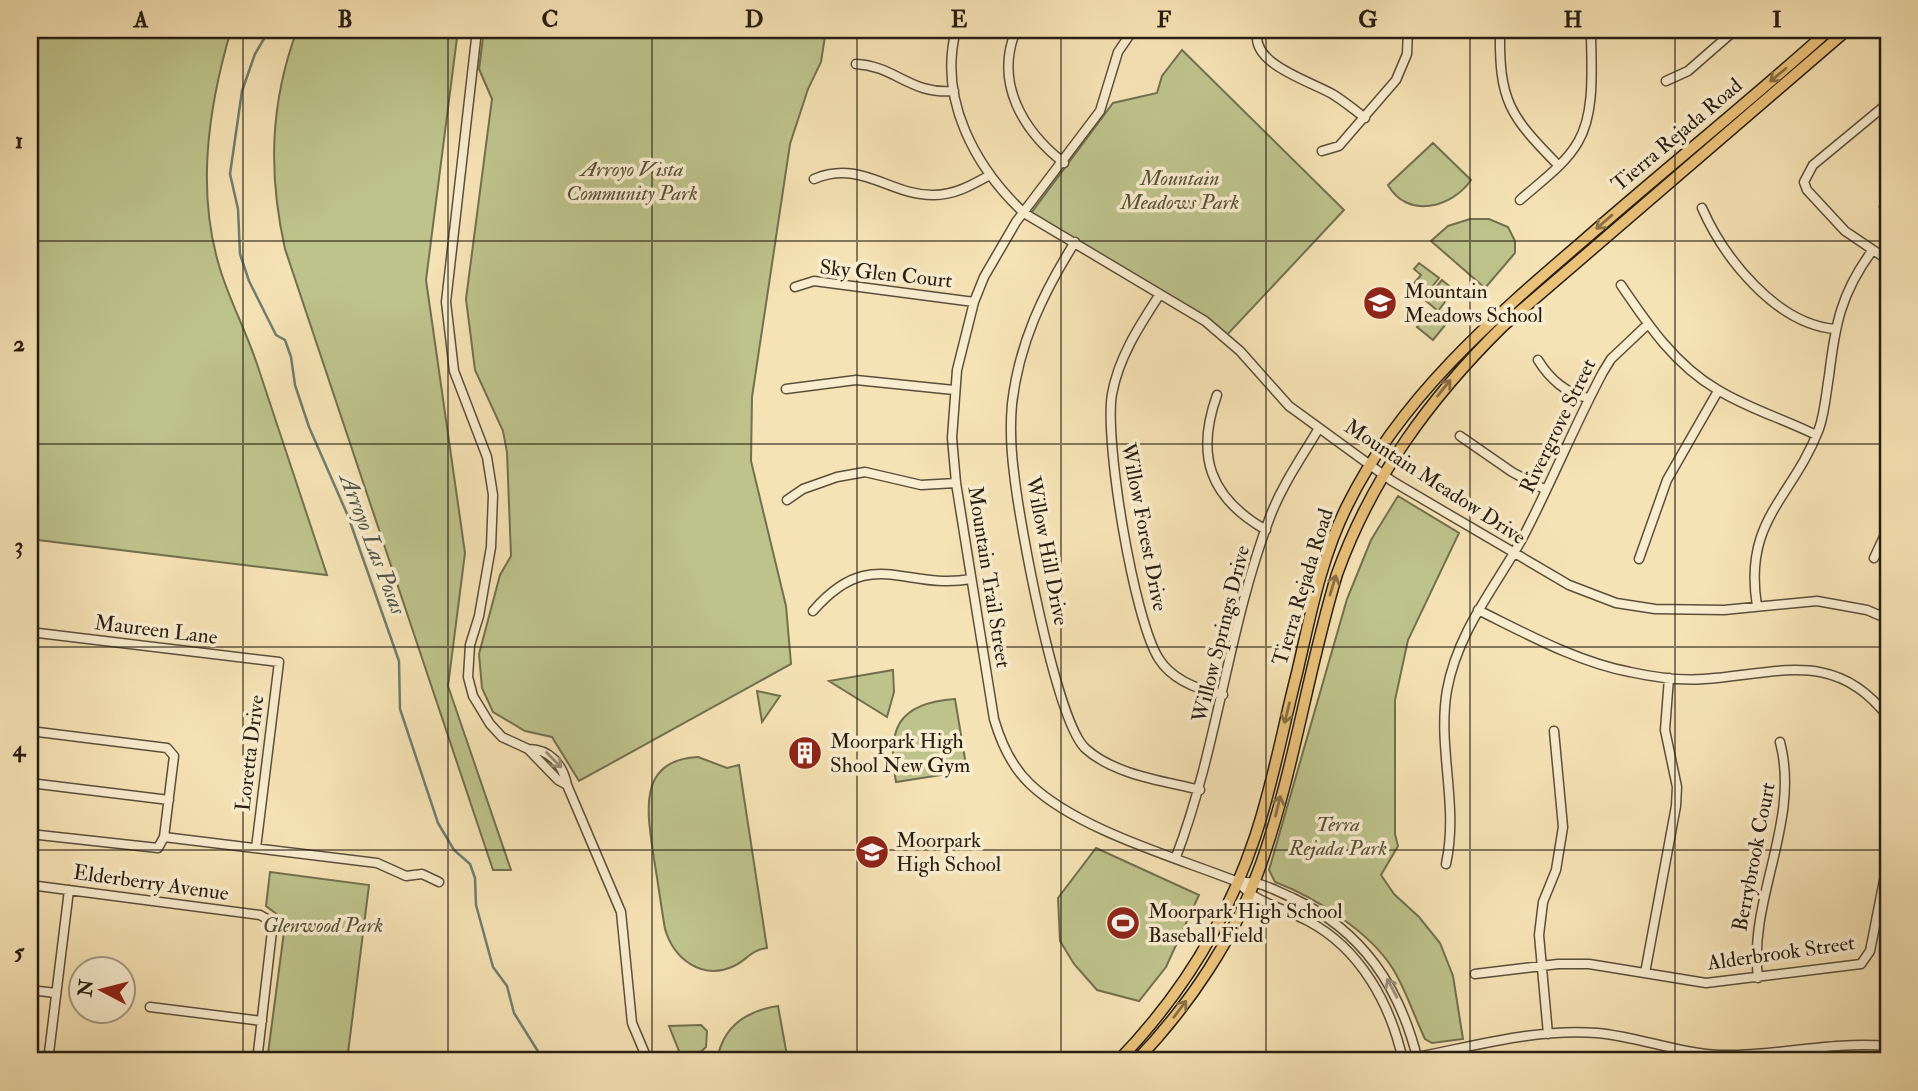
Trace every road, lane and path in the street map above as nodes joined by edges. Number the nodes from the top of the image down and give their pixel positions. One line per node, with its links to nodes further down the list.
1 (477, 30): 95 (street)
2 (956, 30): 14 (street, Mountain Meadow Drive)
3 (1016, 30): 18 (street)
4 (1133, 30): 18 (street, Mountain Trail Street)
5 (1258, 30): 16 (street)
6 (1408, 30): 16 (street)
7 (1500, 30): 19 (street)
8 (1591, 30): 19 (street)
9 (1829, 30): 43 (main road, Tierra Rejada Road, one-way to 43)
10 (1847, 30): 44 (main road, Tierra Rejada Road, one-way to 10)
11 (1731, 31): 13 (street)
12 (856, 64): 14 (street)
13 (1666, 81)
14 (954, 91): 20 (street, Mountain Meadow Drive)
15 (1888, 103): 26 (street)
16 (1365, 118): 17 (street)
17 (1322, 151)
18 (1063, 163): 24 (street, Mountain Trail Street)
19 (1558, 165): 22 (street)
20 (990, 176): 21 (street); 24 (street, Mountain Meadow Drive)
21 (814, 178)
22 (1520, 200)
23 (1703, 208): 33 (street)
24 (1024, 213): 25 (street, Mountain Meadow Drive); 31 (street, Mountain Trail Street)
25 (1075, 242): 30 (street, Mountain Meadow Drive); 67 (street, Willow Hill Drive)
26 (1872, 251): 27 (street); 33 (street)
27 (1888, 260)
28 (1620, 285): 32 (street)
29 (795, 287): 31 (street, Sky Glen Court)
30 (1160, 293): 40 (street, Mountain Meadow Drive); 61 (street, Willow Forest Drive)
31 (974, 302): 36 (street, Mountain Trail Street)
32 (1648, 324): 37 (street); 39 (street, Rivergrove Street)
33 (1835, 329): 41 (street)
34 (1538, 360): 39 (street)
35 (786, 389): 36 (street)
36 (954, 390): 45 (street, Mountain Trail Street)
37 (1718, 391): 41 (street); 52 (street)
38 (1217, 395): 49 (street)
39 (1589, 398): 46 (street, Rivergrove Street)
40 (1319, 428): 43 (street, Mountain Meadow Drive); 49 (street, Willow Springs Drive)
41 (1816, 435): 54 (street)
42 (1460, 436): 46 (street)
43 (1370, 464): 44 (street, Mountain Meadow Drive); 77 (main road, Tierra Rejada Road, one-way to 77)
44 (1383, 475): 50 (street, Mountain Meadow Drive); 75 (main road, Tierra Rejada Road, one-way to 44)
45 (956, 484): 47 (street); 53 (street, Mountain Trail Street)
46 (1546, 489): 50 (street, Rivergrove Street)
47 (787, 500)
48 (1888, 528): 51 (street)
49 (1266, 530): 61 (street, Willow Springs Drive)
50 (1512, 554): 54 (street, Mountain Meadow Drive); 55 (street, Rivergrove Street)
51 (1874, 558)
52 (1639, 559)
53 (971, 579): 56 (street); 72 (street, Mountain Trail Street)
54 (1756, 606): 57 (street, Mountain Meadow Drive)
55 (1478, 610): 60 (street); 74 (street, Rivergrove Street)
56 (813, 611)
57 (1888, 619)
58 (30, 632): 59 (street, Maureen Lane)
59 (279, 662): 71 (street, Loretta Drive)
60 (1669, 678): 62 (street); 82 (street)
61 (1223, 695): 67 (street, Willow Springs Drive)
62 (1888, 717)
63 (30, 731): 68 (street)
64 (1554, 731): 81 (street)
65 (1780, 743): 84 (street, Berrybrook Court)
66 (30, 783): 68 (street)
67 (1200, 790): 72 (street, Willow Springs Drive)
68 (169, 800): 70 (street)
69 (30, 834): 70 (street)
70 (164, 837): 71 (street)
71 (256, 848): 76 (street)
72 (1176, 857): 77 (street, Mountain Trail Street)
73 (1888, 860): 84 (street, Alderbrook Street)
74 (1446, 864)
75 (1254, 881): 77 (street, Mountain Trail Street); 80 (main road, Tierra Rejada Road); 92 (street, Mountain Trail Street, one-way to 75)
76 (439, 882)
77 (1238, 882): 80 (street, Mountain Trail Street); 96 (main road, Tierra Rejada Road)
78 (30, 885): 79 (street, Elderberry Avenue)
79 (69, 890): 86 (street); 88 (street, Elderberry Avenue)
80 (1248, 894): 97 (main road, Tierra Rejada Road, one-way to 80); 98 (street, Mountain Trail Street)
81 (1542, 967): 82 (street, Alderbrook Street); 83 (street, Alderbrook Street); 89 (street)
82 (1645, 973): 84 (street, Alderbrook Street)
83 (1475, 974)
84 (1758, 978)
85 (30, 990): 86 (street)
86 (57, 993): 93 (street)
87 (149, 1007): 88 (street)
88 (262, 1021): 94 (street)
89 (1548, 1034): 91 (street); 92 (street)
90 (1888, 1046): 91 (street)
91 (1674, 1049): 99 (street)
92 (1418, 1059)
93 (48, 1061)
94 (257, 1061)
95 (648, 1061)
96 (1118, 1061)
97 (1136, 1061)
98 (1403, 1061)
99 (1672, 1061)

